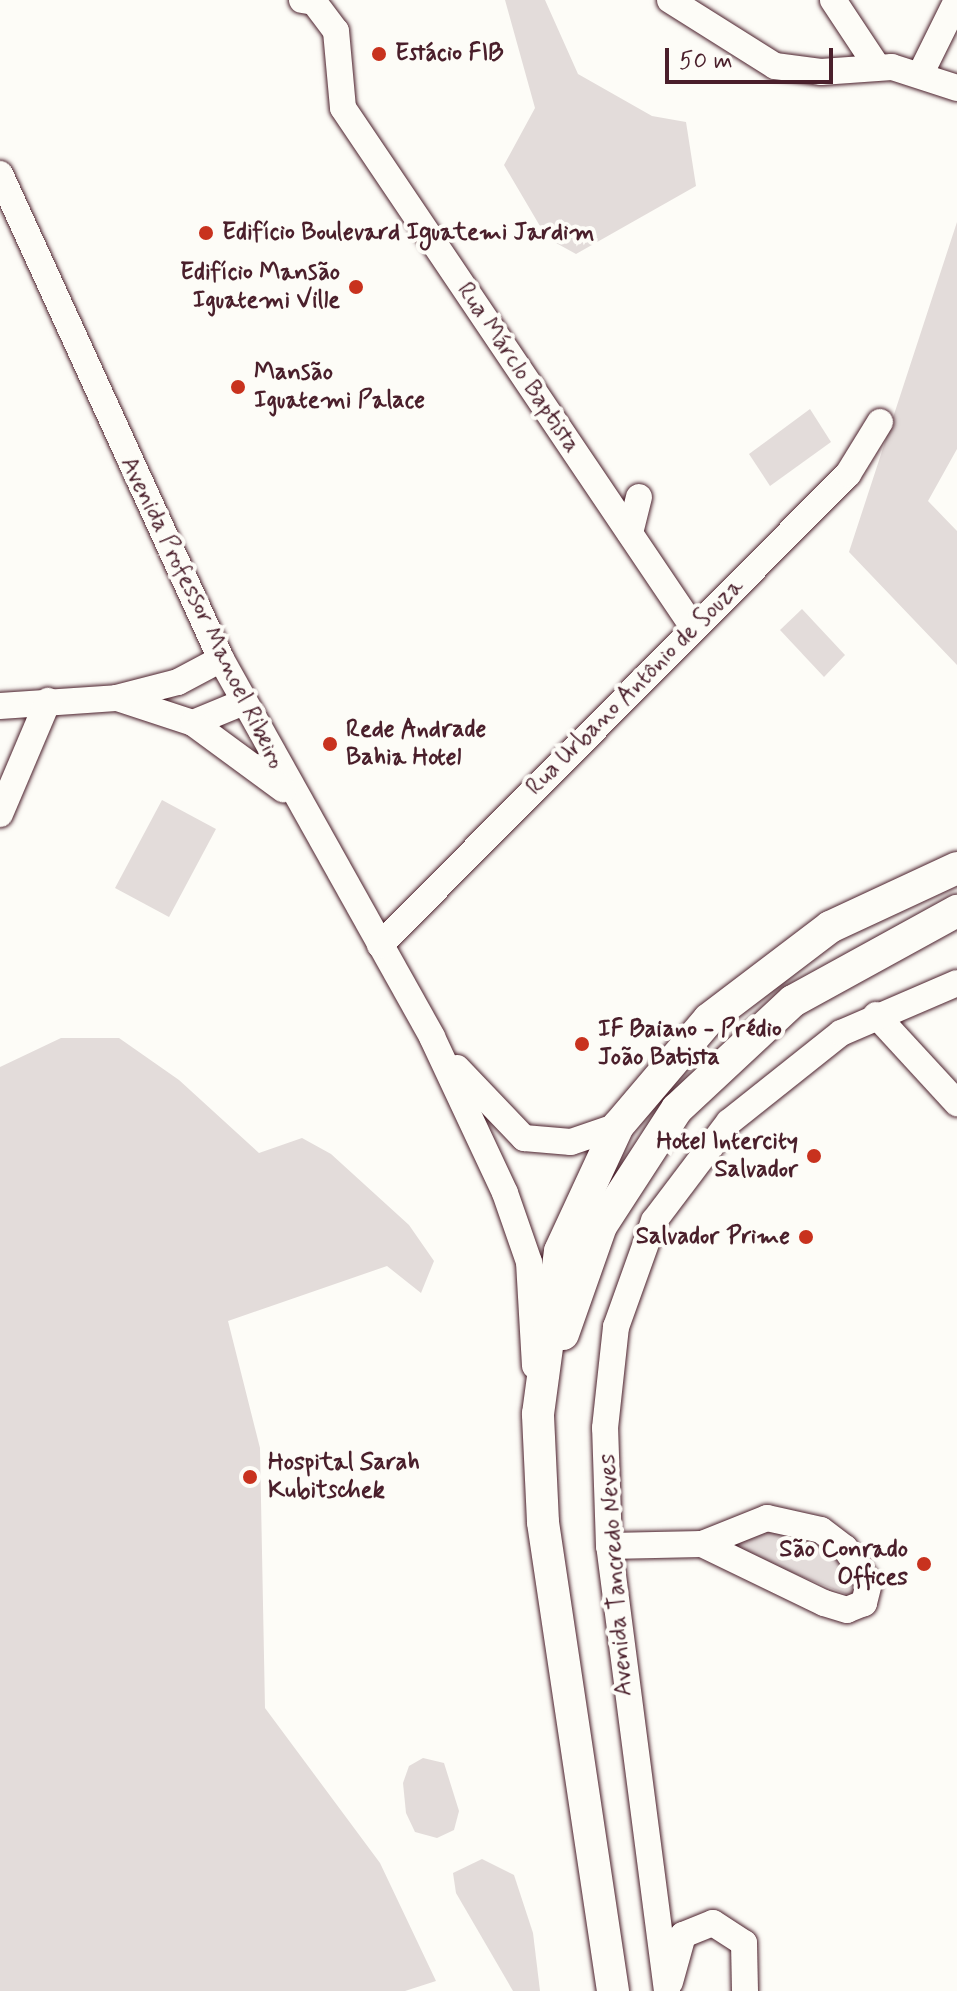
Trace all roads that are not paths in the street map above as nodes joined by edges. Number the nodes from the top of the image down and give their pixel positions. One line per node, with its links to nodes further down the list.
1 (670, 0): 5 (street)
2 (833, 0): 5 (street)
3 (957, 0): 6 (street)
4 (310, 1): 11 (street, Rua Márclo Baptista)
5 (876, 65): 6 (street)
6 (920, 75): 7 (street)
7 (957, 88)
8 (0, 174): 13 (street, Avenida Professor Manoel Ribeiro)
9 (880, 422): 12 (street, Rua Urbano Antônio de Souza)
10 (639, 497): 11 (street)
11 (630, 533): 12 (street, Rua Márclo Baptista)
12 (693, 627): 23 (street, Rua Urbano Antônio de Souza)
13 (221, 659): 14 (street); 16 (street, Avenida Professor Manoel Ribeiro)
14 (116, 698): 15 (street); 18 (street)
15 (48, 701): 17 (street); 20 (street)
16 (244, 702): 18 (street); 19 (street, Avenida Professor Manoel Ribeiro)
17 (0, 706)
18 (193, 723): 19 (street)
19 (294, 799): 23 (street, Avenida Professor Manoel Ribeiro)
20 (0, 814)
21 (957, 868): 28 (main road)
22 (957, 911): 29 (main road)
23 (380, 945): 26 (street, Avenida Professor Manoel Ribeiro)
24 (957, 983): 25 (street, Avenida Tancredo Neves)
25 (876, 1015): 27 (street); 31 (street, Avenida Tancredo Neves)
26 (432, 1037): 28 (street, Avenida Professor Manoel Ribeiro); 29 (street, Avenida Professor Manoel Ribeiro)
27 (957, 1103)
28 (618, 1126): 29 (main road)
29 (538, 1414): 32 (main road)
30 (702, 1544): 30 (street); 31 (street)
31 (609, 1546): 33 (street, Avenida Tancredo Neves)
32 (613, 1991)
33 (668, 1991): 34 (street)
34 (745, 1991)

